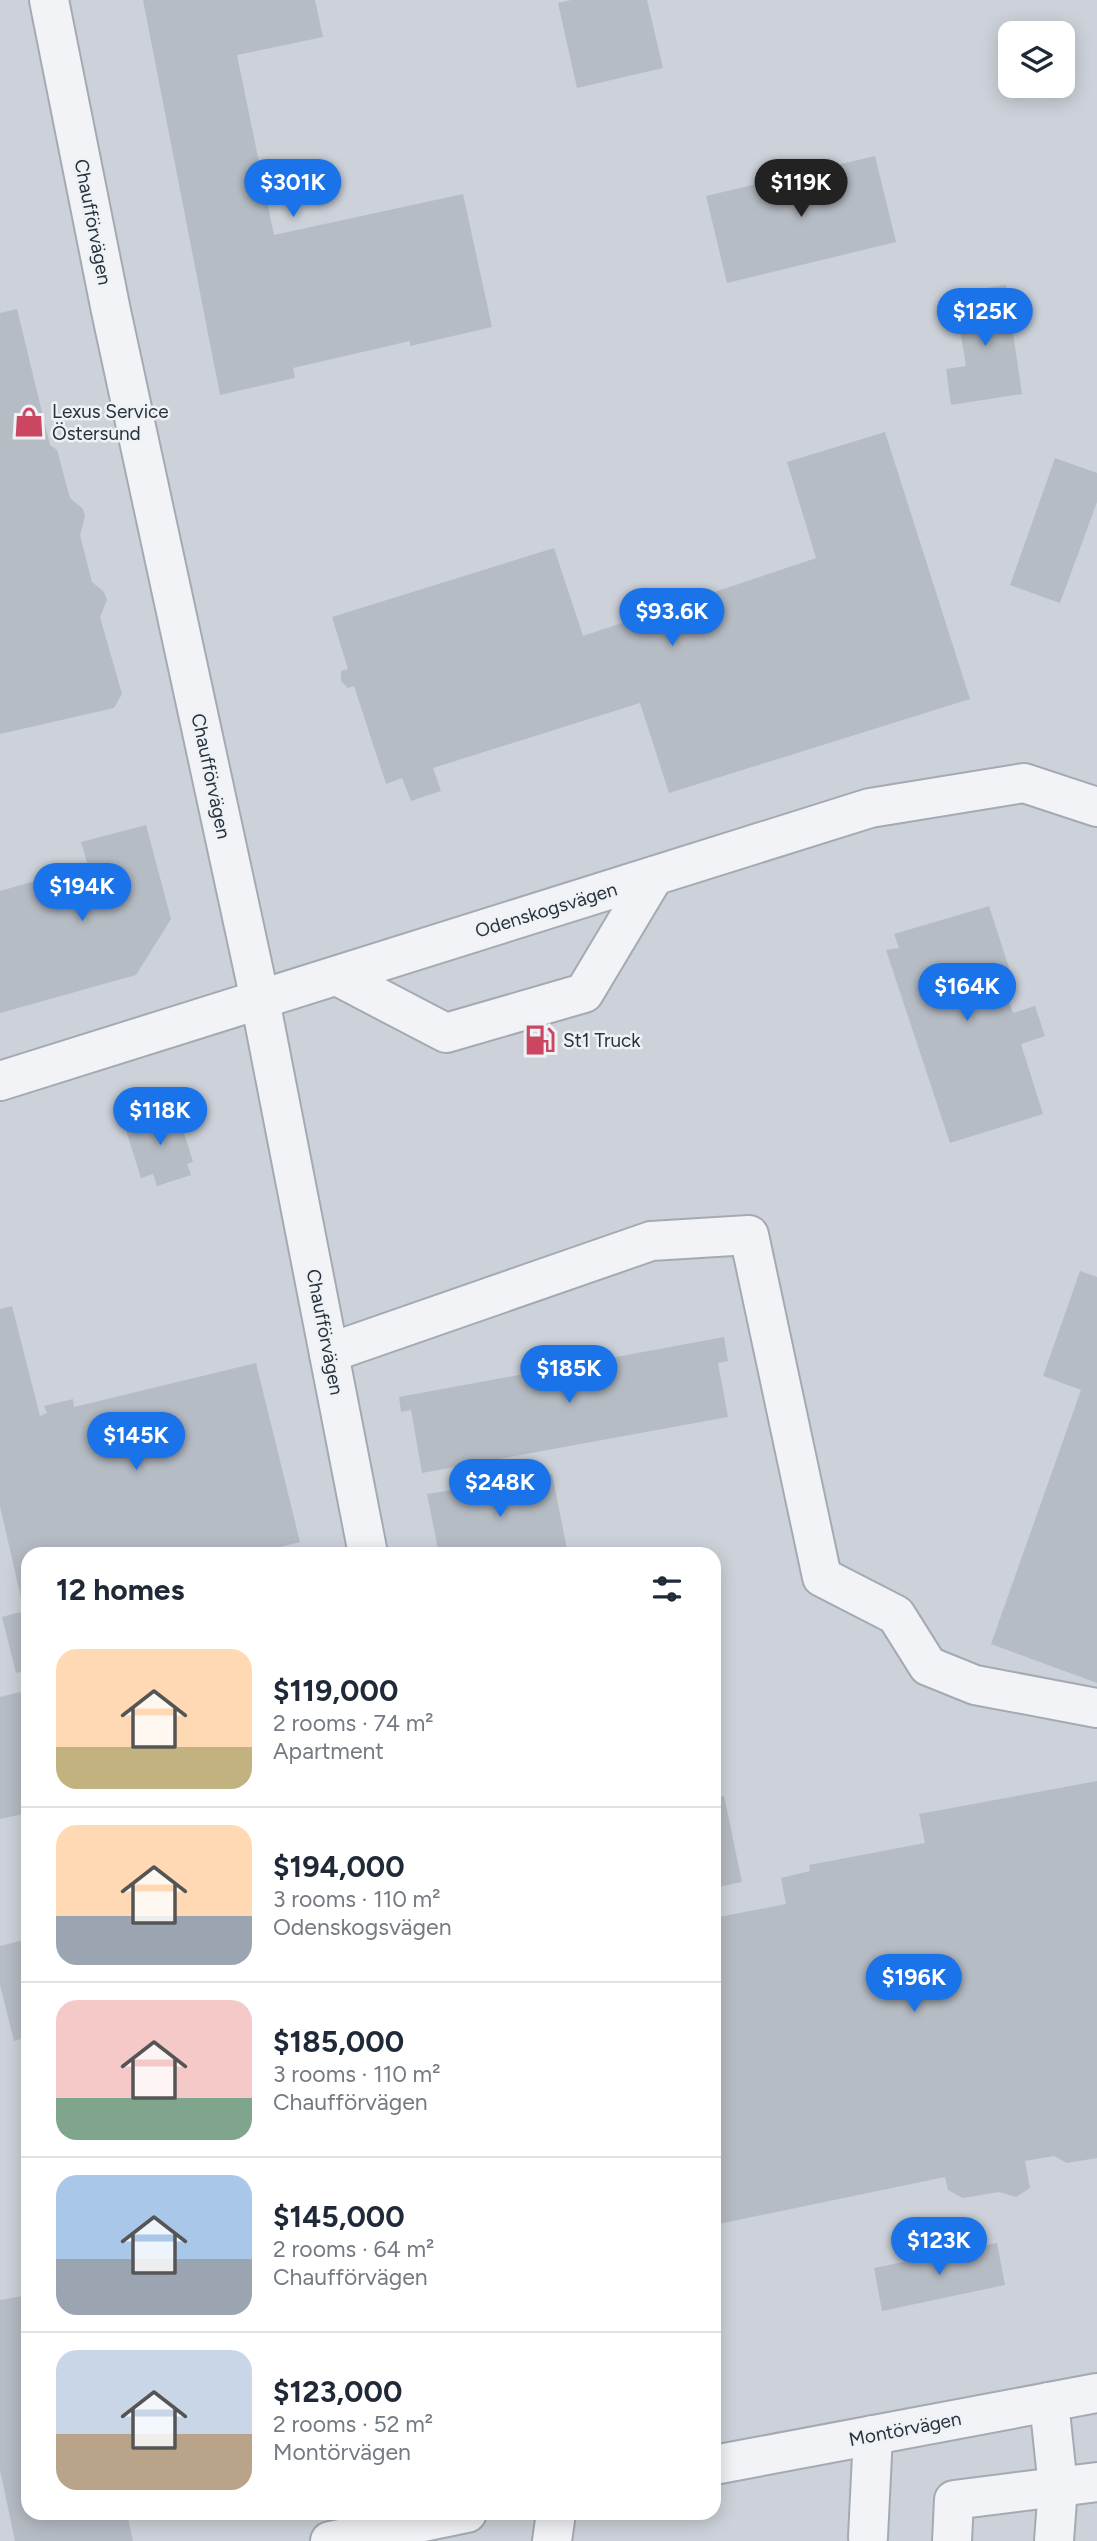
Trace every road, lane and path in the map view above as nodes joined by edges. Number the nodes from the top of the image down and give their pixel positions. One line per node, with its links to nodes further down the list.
1 (49, 0): 5 (street, Chaufförvägen)
2 (1097, 807): 3 (street, Odenskogsvägen)
3 (654, 876): 4 (street, Odenskogsvägen); 4 (street)
4 (337, 976): 5 (street, Odenskogsvägen)
5 (260, 1000): 6 (street, Odenskogsvägen); 7 (street, Chaufförvägen)
6 (0, 1081)
7 (329, 1353): 8 (street, Chaufförvägen); 9 (street)
8 (367, 1547)
9 (1097, 1709)
10 (1097, 2393): 11 (street, Montörvägen)
11 (1049, 2402): 12 (street, Montörvägen); 15 (street)
12 (873, 2435): 13 (street, Montörvägen); 18 (street)
13 (721, 2464)
14 (1097, 2482): 15 (street)
15 (1058, 2487): 21 (street); 22 (street)
16 (433, 2520): 19 (street)
17 (555, 2520): 20 (street)
18 (867, 2537)
19 (330, 2541)
20 (552, 2541)
21 (952, 2541)
22 (1054, 2541)

